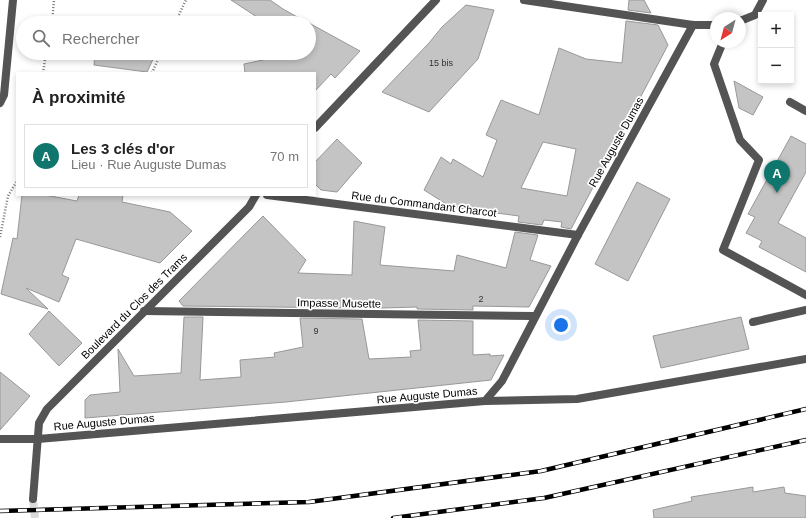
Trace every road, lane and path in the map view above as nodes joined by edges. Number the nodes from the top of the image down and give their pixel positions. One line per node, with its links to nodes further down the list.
1 (13, 0): 18 (street)
2 (54, 0): 7 (path)
3 (186, 0): 8 (path)
4 (436, 0): 20 (street)
5 (524, 0): 10 (street)
6 (763, 0): 9 (street)
7 (53, 16)
8 (178, 16)
9 (746, 19)
10 (693, 25): 11 (street); 24 (street, Rue Auguste Dumas)
11 (710, 25)
12 (721, 48): 26 (street)
13 (45, 60): 15 (path)
14 (158, 60): 16 (path)
15 (43, 72)
16 (152, 72)
17 (790, 102): 19 (street)
18 (0, 103)
19 (806, 111)
20 (316, 127)
21 (16, 182): 25 (path)
22 (255, 196): 28 (street, Boulevard du Clos des Trams)
23 (275, 196): 24 (street, Rue du Commandant Charcot)
24 (578, 235): 29 (street, Rue Auguste Dumas)
25 (0, 237)
26 (806, 295)
27 (806, 310): 30 (street)
28 (144, 311): 29 (street, Impasse Musette); 34 (street, Boulevard du Clos des Trams)
29 (534, 316): 32 (street, Rue Auguste Dumas)
30 (753, 322)
31 (806, 359): 32 (street)
32 (486, 401): 34 (street, Rue Auguste Dumas)
33 (0, 439): 34 (street, Rue Auguste Dumas)
34 (38, 439): 35 (street, Boulevard du Clos des Trams)
35 (34, 499)

